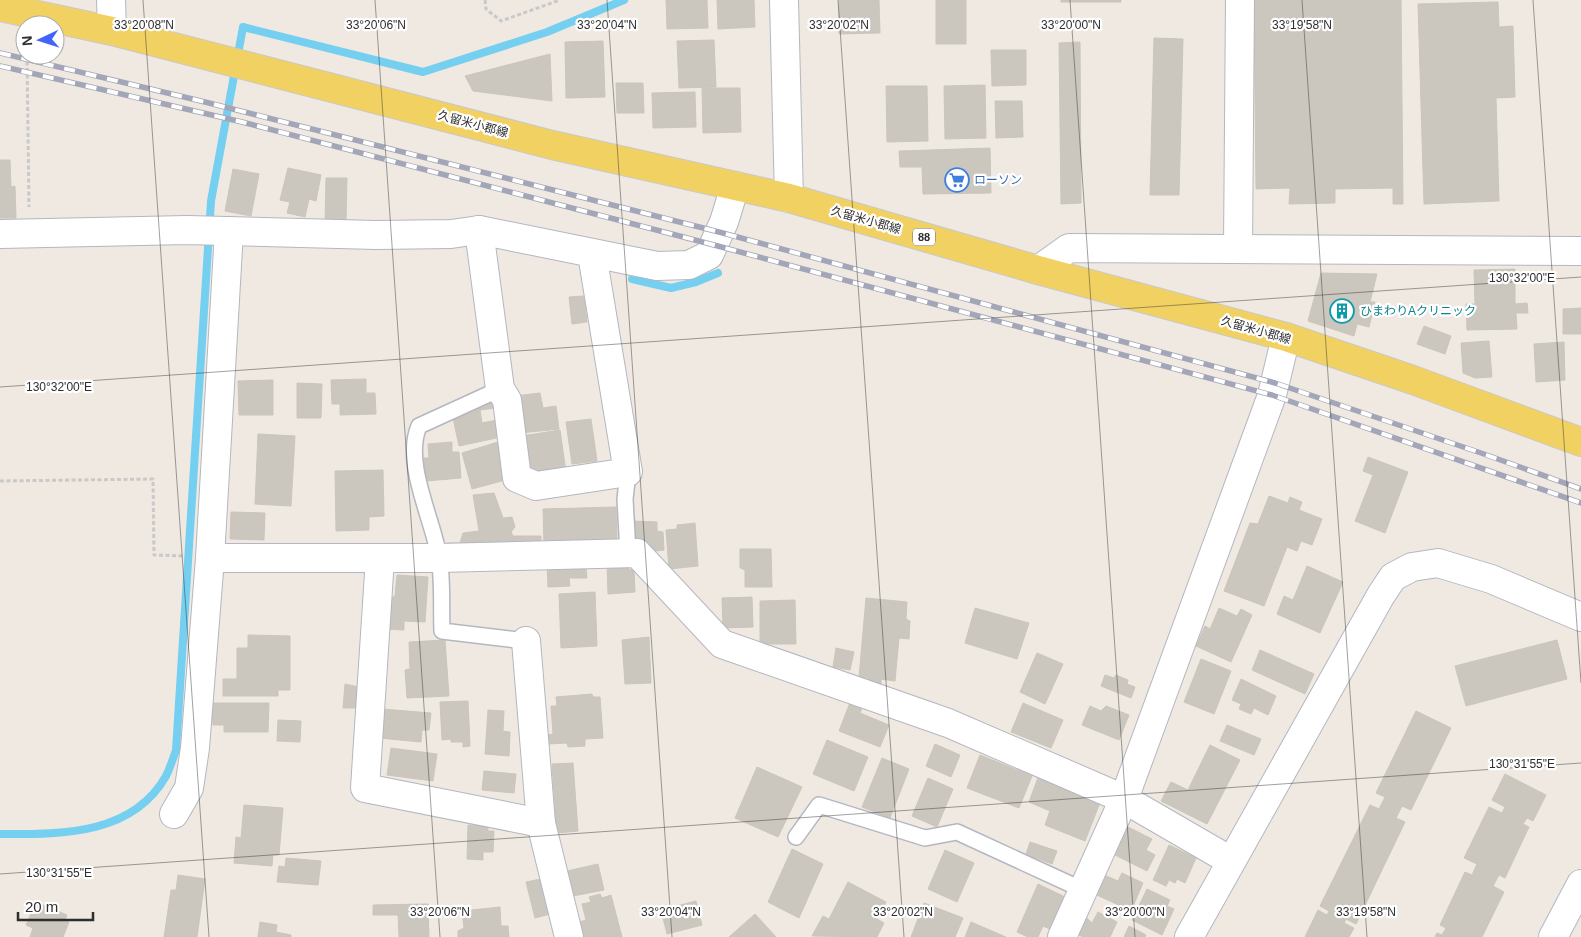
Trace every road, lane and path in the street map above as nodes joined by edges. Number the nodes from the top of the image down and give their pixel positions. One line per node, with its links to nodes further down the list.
1 (111, 0): 7 (street)
2 (485, 0): 3 (path)
3 (560, 0)
4 (784, 0): 10 (street)
5 (1240, 0): 15 (street)
6 (0, 7): 7 (main road, 88)
7 (112, 31): 9 (main road, 久留米小郡線 / 88)
8 (27, 65): 14 (path)
9 (735, 186): 10 (main road, 久留米小郡線 / 88); 17 (street)
10 (789, 198): 18 (main road, 久留米小郡線 / 88)
11 (479, 230): 12 (street); 17 (street); 20 (street)
12 (229, 231): 14 (street); 25 (street)
13 (0, 234): 14 (street)
14 (30, 234)
15 (1238, 248): 16 (street); 18 (street)
16 (1581, 251)
17 (592, 254): 22 (street)
18 (1038, 270): 19 (main road, 久留米小郡線 / 88)
19 (1286, 338): 21 (main road, 久留米小郡線 / 88); 30 (street)
20 (500, 389): 22 (street); 27 (lane)
21 (1581, 442)
22 (628, 472): 24 (lane)
23 (0, 481): 25 (path)
24 (628, 553): 27 (street); 30 (street)
25 (210, 558): 26 (street); 31 (street)
26 (380, 558): 27 (street); 32 (street)
27 (439, 558): 29 (lane)
28 (1581, 617): 34 (street)
29 (526, 641): 32 (street)
30 (1124, 799): 34 (street); 36 (street)
31 (174, 814)
32 (541, 823): 37 (street)
33 (796, 837): 36 (lane)
34 (1231, 862): 39 (street)
35 (1581, 884): 40 (street)
36 (1083, 890): 38 (street)
37 (569, 937)
38 (1062, 937)
39 (1189, 937)
40 (1553, 937)

